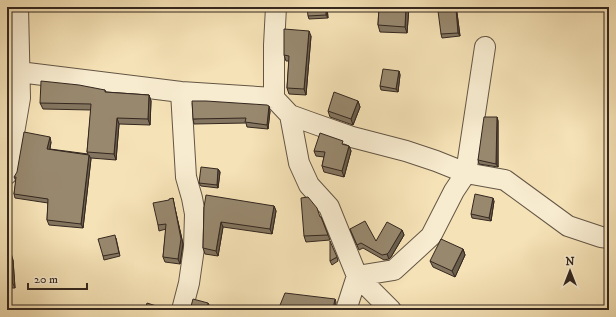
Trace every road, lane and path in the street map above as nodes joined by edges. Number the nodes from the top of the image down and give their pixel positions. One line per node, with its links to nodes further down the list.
1 (18, 7): 4 (street)
2 (276, 7): 6 (street)
3 (485, 47): 8 (street)
4 (19, 72): 5 (street); 9 (street)
5 (181, 92): 6 (street); 12 (street)
6 (274, 98): 7 (street)
7 (290, 115): 8 (street); 11 (street)
8 (466, 173): 10 (street); 11 (street)
9 (7, 174)
10 (609, 238)
11 (357, 276): 13 (street); 14 (street)
12 (182, 310)
13 (346, 310)
14 (391, 310)

